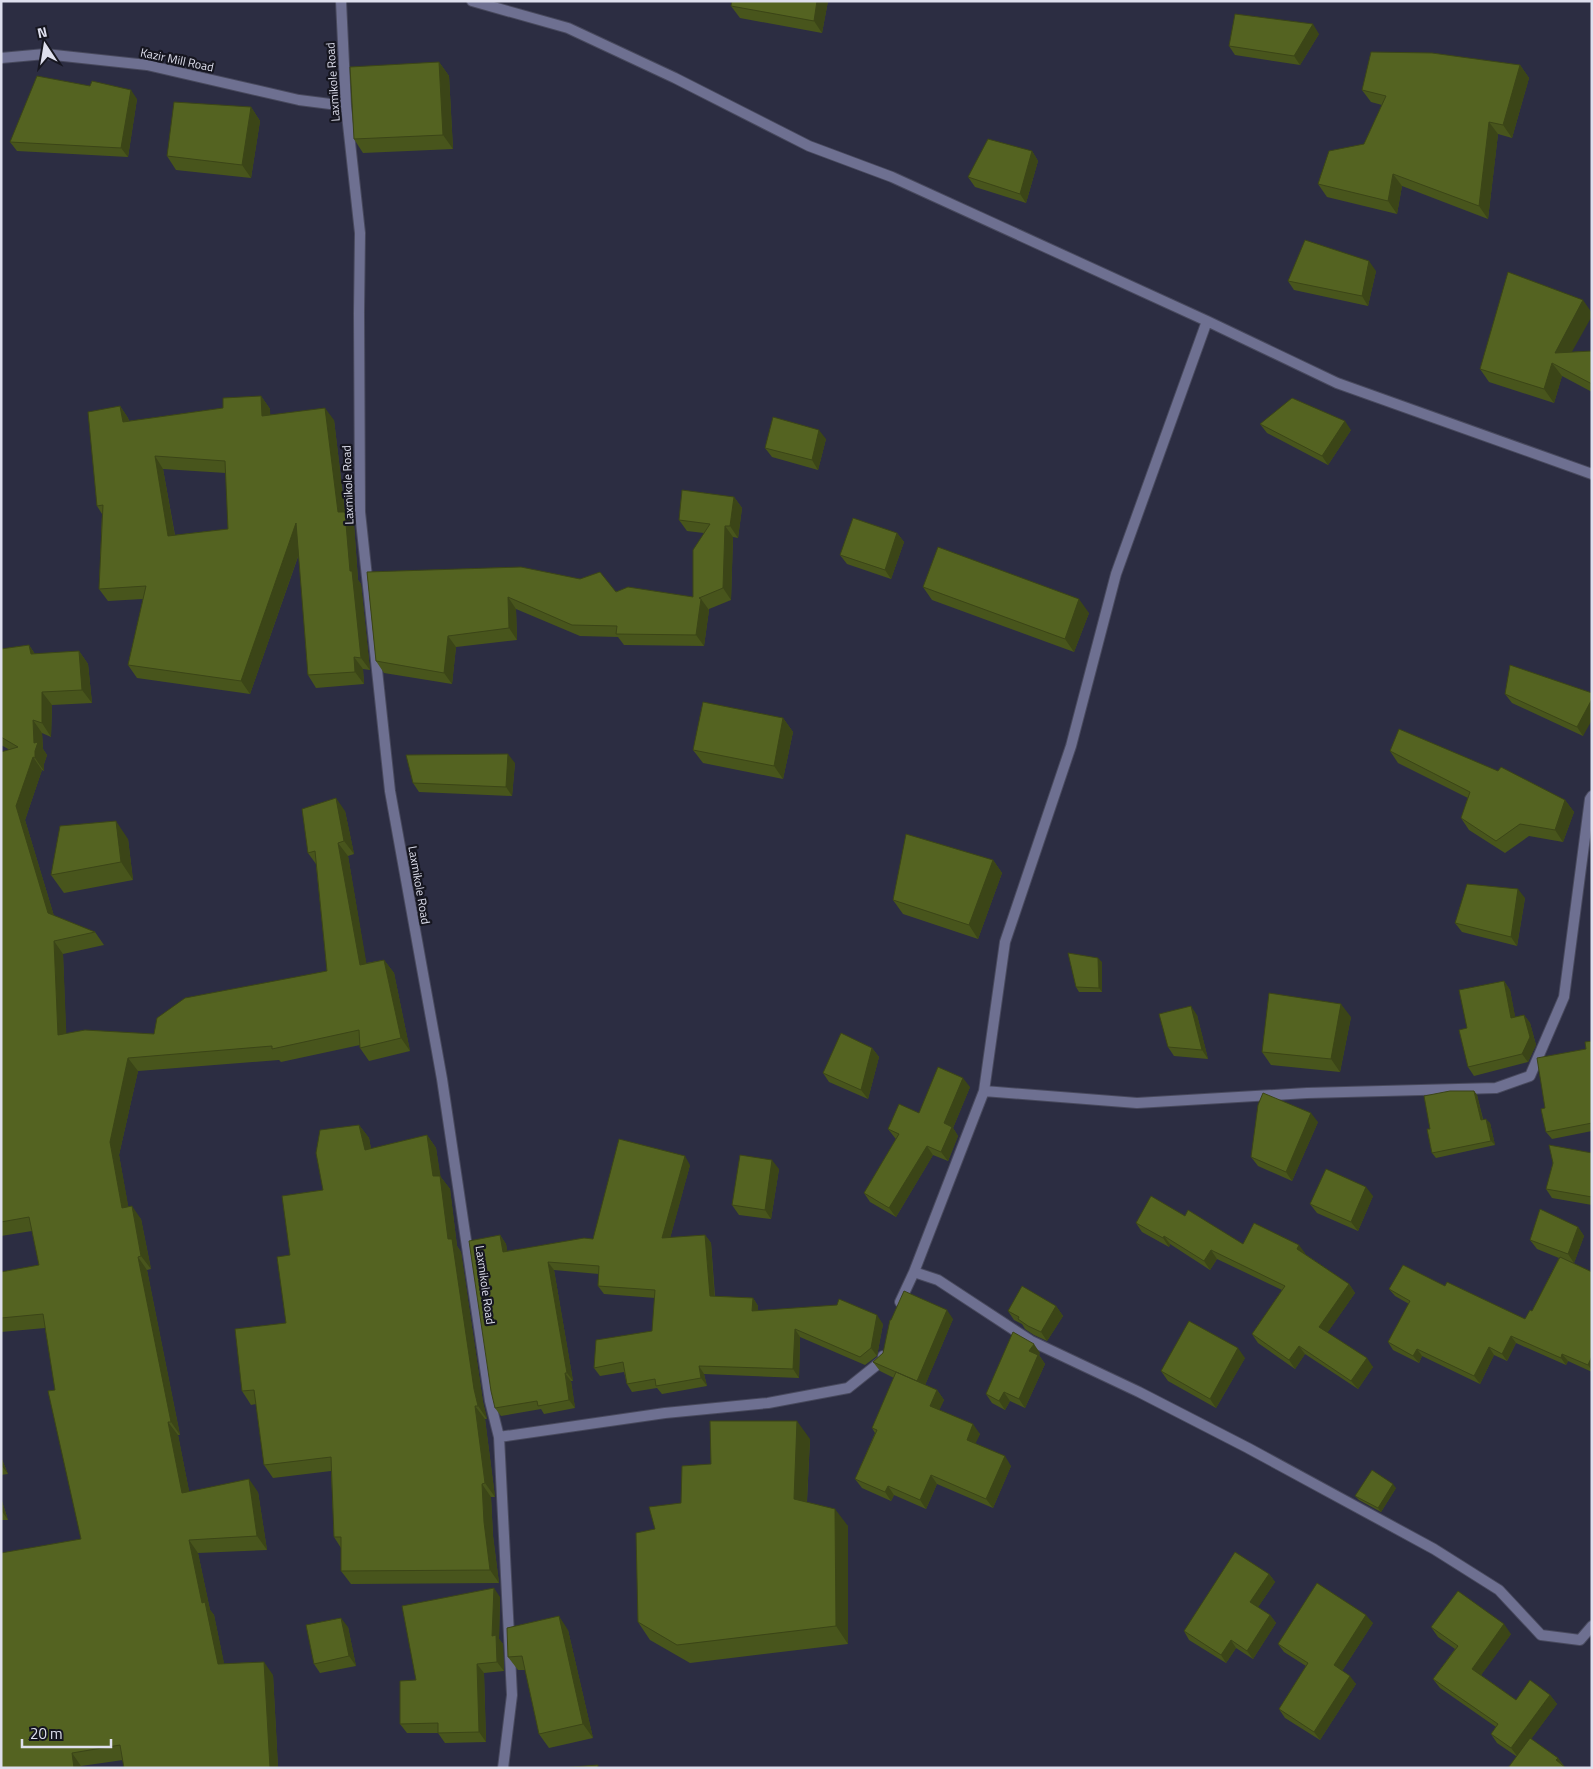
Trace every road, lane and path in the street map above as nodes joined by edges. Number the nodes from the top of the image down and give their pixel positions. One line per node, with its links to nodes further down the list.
1 (341, 1): 4 (street, Laxmikole Road)
2 (472, 1): 5 (street)
3 (1, 58): 4 (street, Kazir Mill Road)
4 (346, 106): 12 (street, Laxmikole Road)
5 (1207, 321): 6 (street); 8 (street)
6 (1592, 474)
7 (1592, 796): 8 (street)
8 (984, 1091): 9 (street)
9 (914, 1272): 10 (street); 13 (street)
10 (895, 1311)
11 (886, 1344): 12 (street)
12 (499, 1437): 14 (street, Laxmikole Road)
13 (1592, 1626)
14 (503, 1768)

